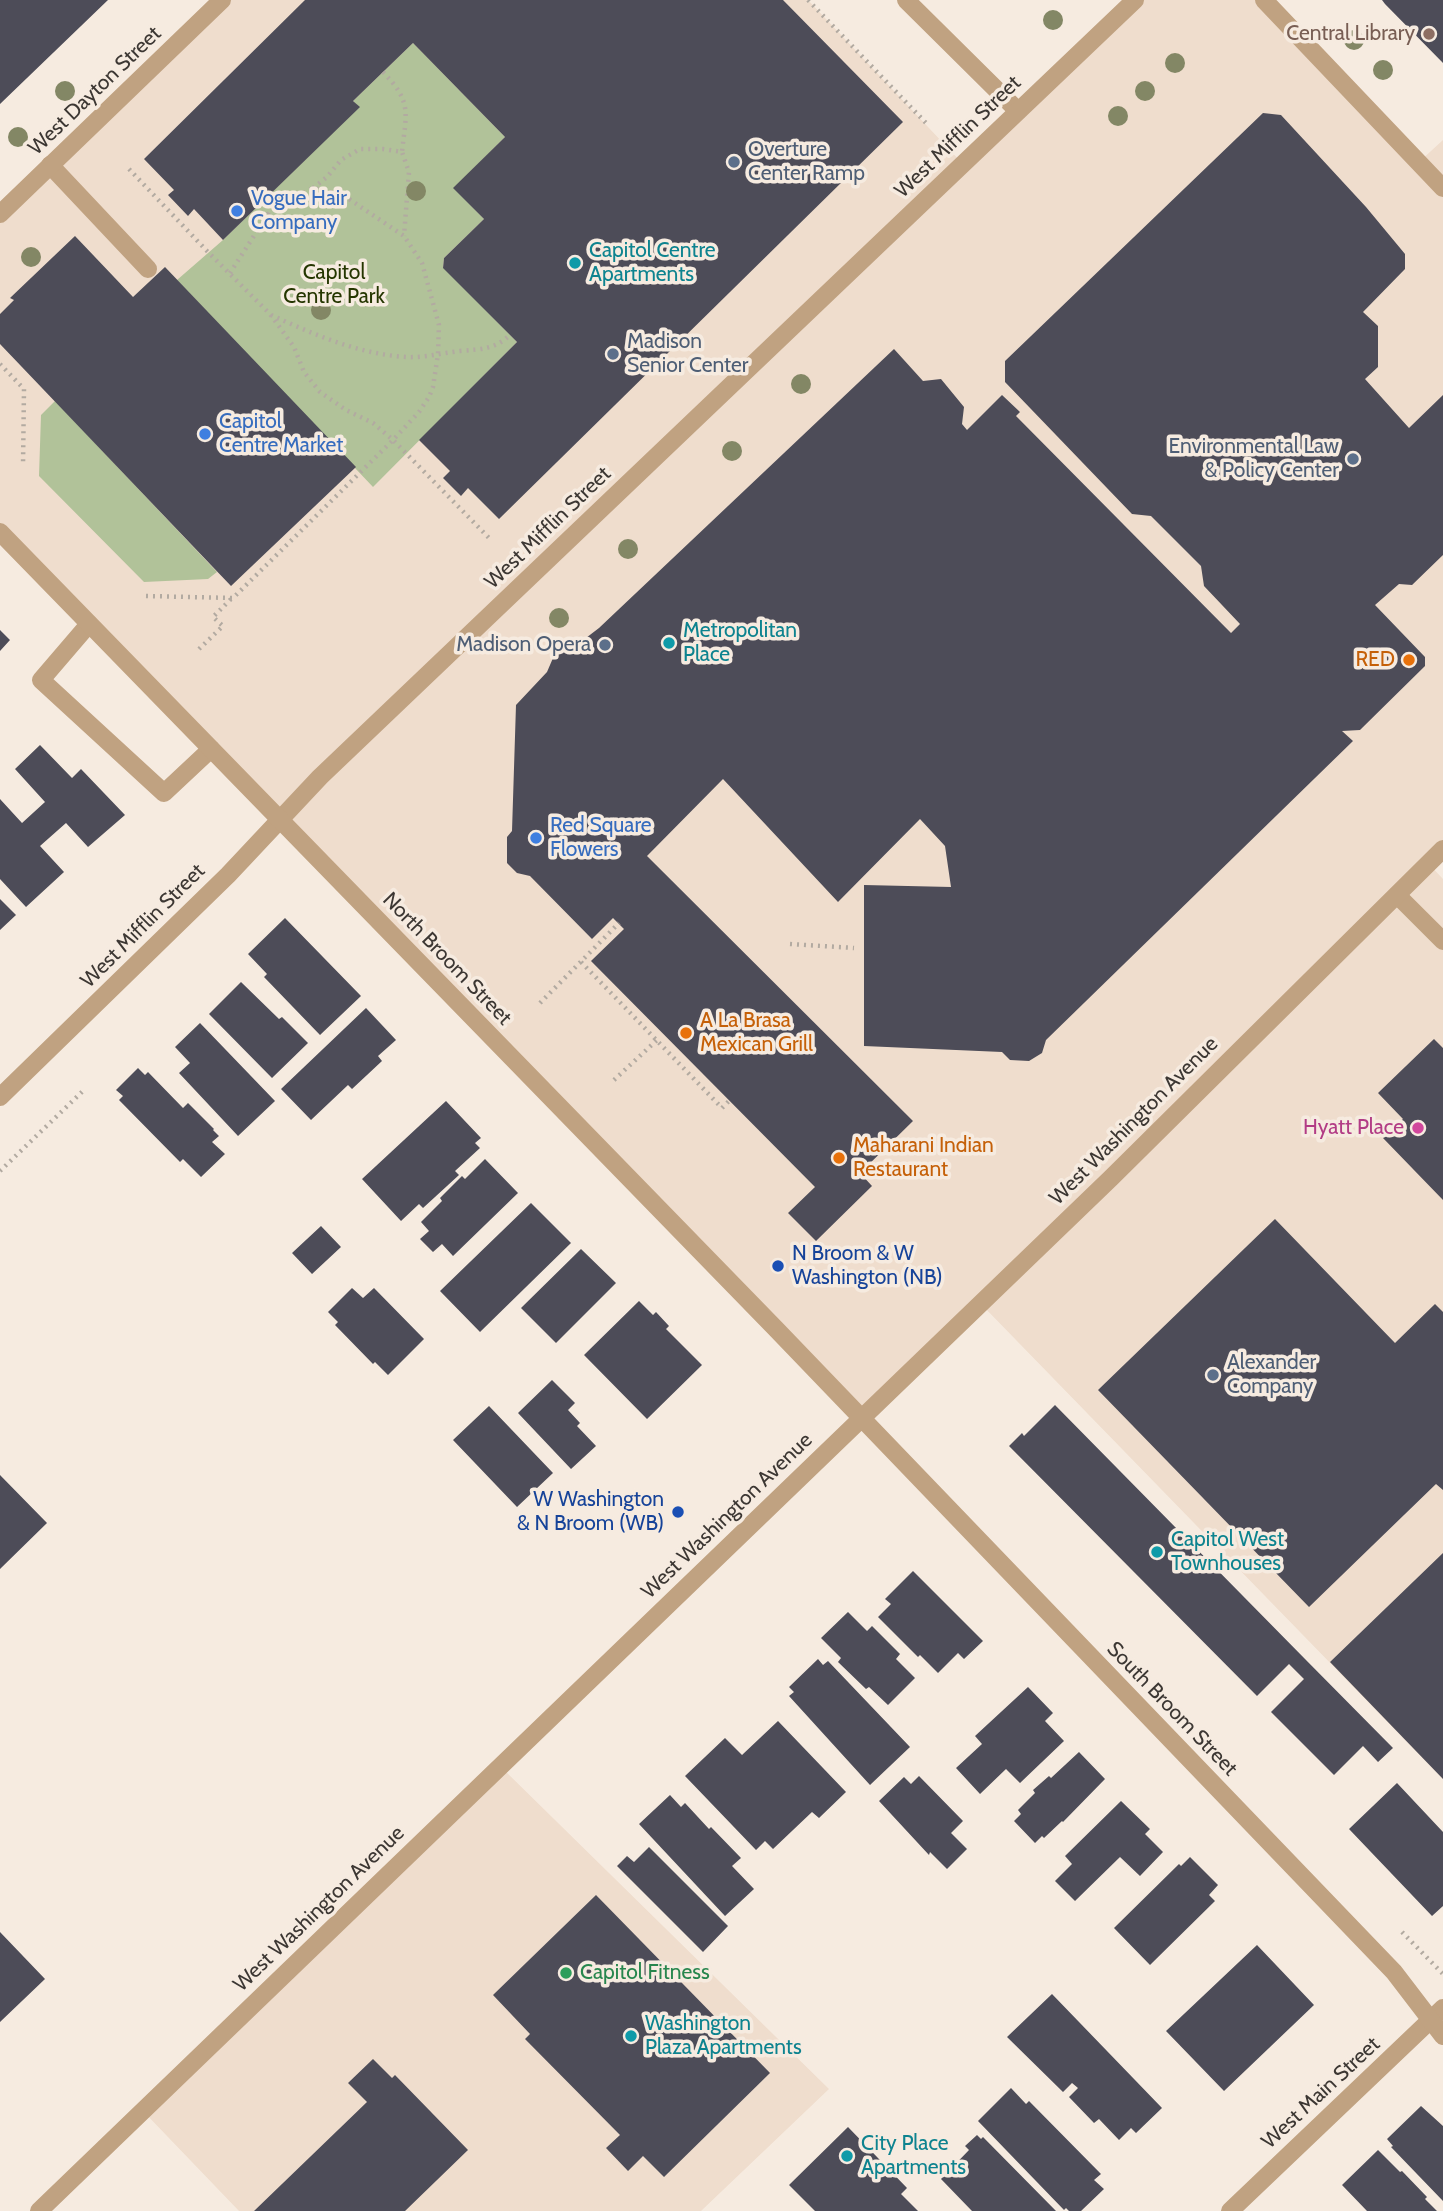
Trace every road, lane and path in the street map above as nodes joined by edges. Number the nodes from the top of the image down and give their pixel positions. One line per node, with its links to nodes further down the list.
1 (222, 0): 10 (street, West Dayton Street)
2 (808, 0): 8 (path)
3 (906, 0): 7 (street)
4 (1135, 0): 7 (street, West Mifflin Street)
5 (1264, 0): 13 (street)
6 (383, 72): 9 (path)
7 (1018, 111): 31 (street, West Mifflin Street)
8 (926, 123)
9 (402, 152): 12 (path); 15 (path)
10 (50, 165): 14 (street, West Dayton Street); 16 (street)
11 (129, 169): 17 (path)
12 (313, 188): 15 (path); 17 (path)
13 (1443, 188)
14 (0, 214)
15 (404, 236): 20 (path)
16 (148, 269)
17 (230, 273): 18 (path)
18 (270, 314): 20 (path); 22 (path)
19 (510, 335): 20 (path)
20 (438, 354): 22 (path)
21 (0, 364): 23 (path)
22 (394, 440): 25 (path); 27 (path)
23 (23, 466)
24 (0, 532): 28 (street, North Broom Street)
25 (491, 540)
26 (146, 596): 27 (path)
27 (233, 598): 29 (path)
28 (89, 624): 30 (street, North Broom Street); 30 (street)
29 (199, 649)
30 (211, 749): 31 (street, North Broom Street)
31 (280, 818): 43 (street, West Mifflin Street); 46 (street, North Broom Street)
32 (1443, 849): 33 (street, West Washington Avenue)
33 (1397, 895): 35 (street); 46 (street, West Washington Avenue)
34 (619, 923): 38 (path)
35 (1443, 941)
36 (790, 944): 37 (path)
37 (855, 948)
38 (581, 962): 39 (path); 40 (path)
39 (540, 1003)
40 (657, 1040): 41 (path); 44 (path)
41 (614, 1080)
42 (85, 1089): 45 (path)
43 (0, 1097)
44 (729, 1101)
45 (0, 1171)
46 (861, 1419): 47 (street, South Broom Street); 49 (street, West Washington Avenue)
47 (1437, 2014): 48 (street, South Broom Street); 50 (street, West Main Street)
48 (1443, 2036)
49 (39, 2211)
50 (1230, 2211)

